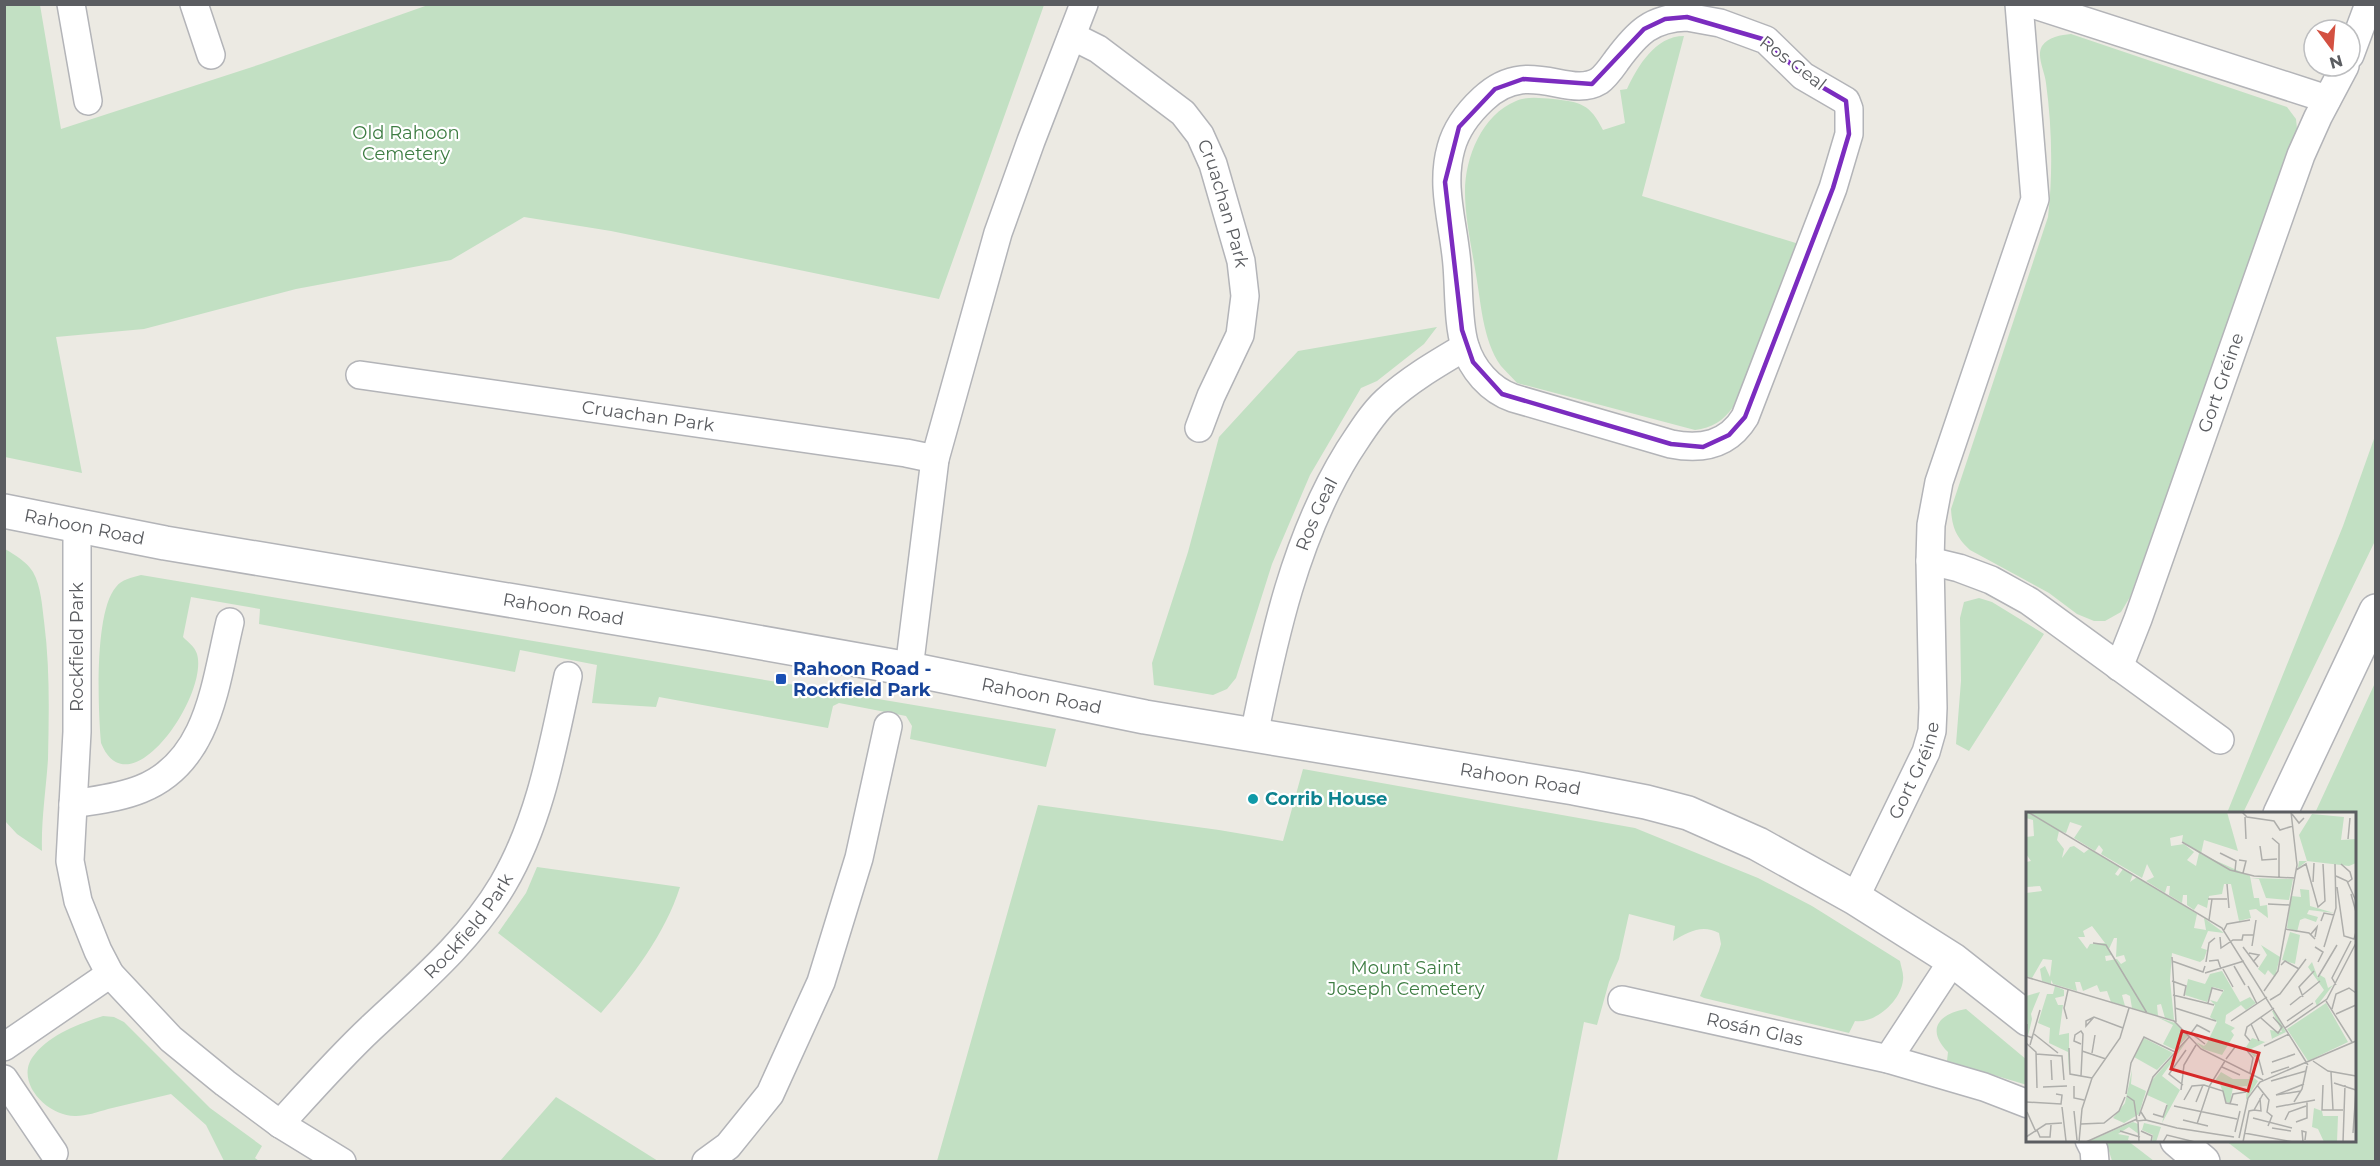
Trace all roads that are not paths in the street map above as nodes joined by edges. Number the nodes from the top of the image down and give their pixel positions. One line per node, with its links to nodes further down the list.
1 (71, 4): 12 (street)
2 (194, 4): 9 (street)
3 (1084, 4): 8 (street)
4 (2019, 4): 19 (street, Gort Gréine)
5 (2032, 4): 11 (street)
6 (2369, 4): 7 (street)
7 (2362, 23)
8 (1072, 36): 15 (street, Cruachan Park); 16 (street)
9 (211, 55)
10 (2338, 78): 11 (street, Gort Gréine)
11 (2326, 99): 22 (street, Gort Gréine)
12 (88, 101)
13 (1465, 347): 13 (street, Ros Geal); 26 (street, Ros Geal)
14 (360, 375): 16 (street, Cruachan Park)
15 (1198, 428)
16 (935, 459): 23 (street)
17 (4, 511): 18 (street, Rahoon Road)
18 (77, 527): 23 (street, Rahoon Road); 28 (street, Rockfield Park)
19 (1930, 561): 22 (street); 30 (street, Gort Gréine)
20 (2376, 611): 29 (street)
21 (230, 622): 28 (street)
22 (2119, 668): 27 (street)
23 (909, 669): 26 (street, Rahoon Road)
24 (568, 676): 39 (street, Rockfield Park)
25 (888, 726): 43 (street)
26 (1254, 735): 30 (street, Rahoon Road)
27 (2220, 740)
28 (73, 804): 32 (street, Rockfield Park)
29 (2280, 812)
30 (1855, 898): 31 (street, Rahoon Road)
31 (1953, 960): 34 (street, Rahoon Road); 36 (street)
32 (110, 974): 35 (street); 39 (street, Rockfield Park)
33 (1622, 1000): 36 (street, Rosán Glas)
34 (2026, 1017)
35 (4, 1047)
36 (1888, 1059): 38 (street, Rosán Glas)
37 (4, 1078): 42 (street)
38 (2026, 1103)
39 (280, 1124): 44 (street, Rockfield Park)
40 (2091, 1142): 45 (street)
41 (2179, 1142): 46 (street)
42 (54, 1153)
43 (710, 1160)
44 (342, 1161)
45 (2095, 1161)
46 (2203, 1161)

